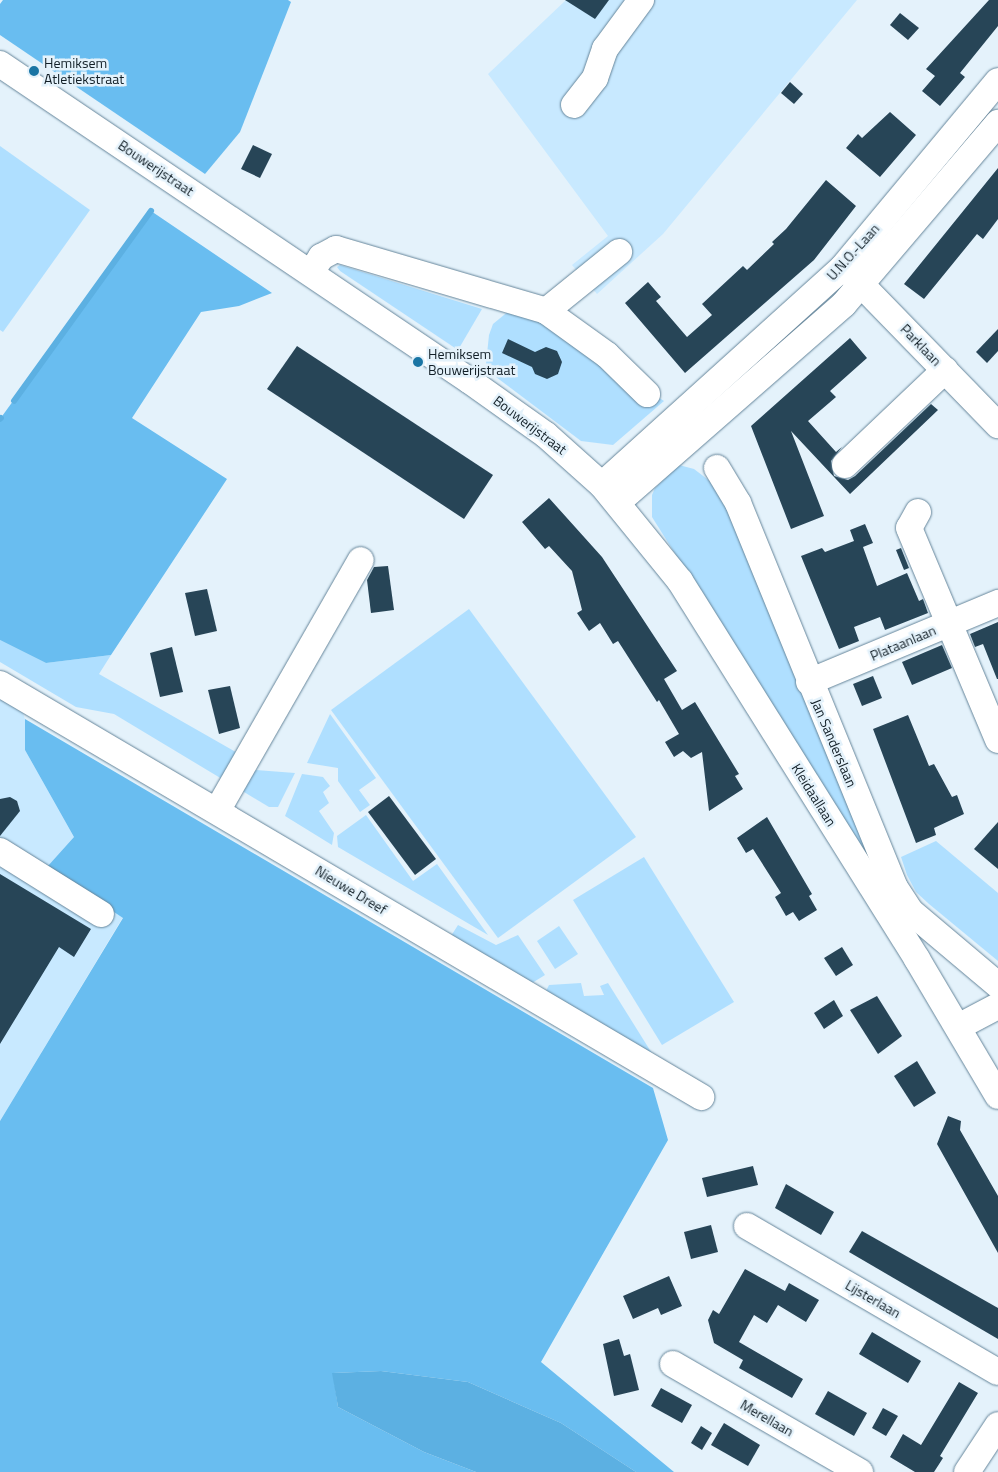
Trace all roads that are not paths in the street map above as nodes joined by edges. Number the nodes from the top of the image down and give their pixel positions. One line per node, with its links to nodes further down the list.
1 (641, 0): 4 (street)
2 (0, 64): 8 (street, Bouwerijstraat)
3 (998, 81): 7 (street, U.N.O.-Laan)
4 (574, 105)
5 (998, 122): 9 (street, U.N.O.-Laan)
6 (619, 252): 10 (street)
7 (843, 267): 9 (street, Parklaan); 13 (street, U.N.O.-Laan)
8 (312, 271): 10 (street); 18 (street, Bouwerijstraat)
9 (863, 285): 11 (street, Parklaan); 14 (street, U.N.O.-Laan)
10 (546, 311): 12 (street)
11 (945, 370): 15 (street, Parklaan); 16 (street)
12 (648, 394)
13 (690, 406): 14 (street); 18 (street, U.N.O.-Laan)
14 (706, 425): 18 (street, U.N.O.-Laan)
15 (998, 425)
16 (845, 465)
17 (717, 468): 23 (street, Jan Sanderslaan)
18 (610, 493): 31 (street, Kleidaallaan)
19 (918, 512): 22 (street)
20 (361, 560): 26 (street)
21 (998, 603): 22 (street, Plataanlaan)
22 (948, 624): 23 (street, Plataanlaan); 25 (street)
23 (809, 682): 29 (street, Jan Sanderslaan)
24 (0, 684): 26 (street, Nieuwe Dreef)
25 (998, 740)
26 (217, 811): 33 (street, Nieuwe Dreef)
27 (0, 852): 28 (street)
28 (100, 914)
29 (998, 984)
30 (998, 1006): 31 (street)
31 (958, 1027): 32 (street, Kleidaallaan)
32 (998, 1096)
33 (700, 1097)
34 (747, 1226): 36 (street, Lijsterlaan)
35 (673, 1364): 39 (street, Merellaan)
36 (998, 1372)
37 (998, 1425): 38 (street)
38 (976, 1467)
39 (860, 1472)

